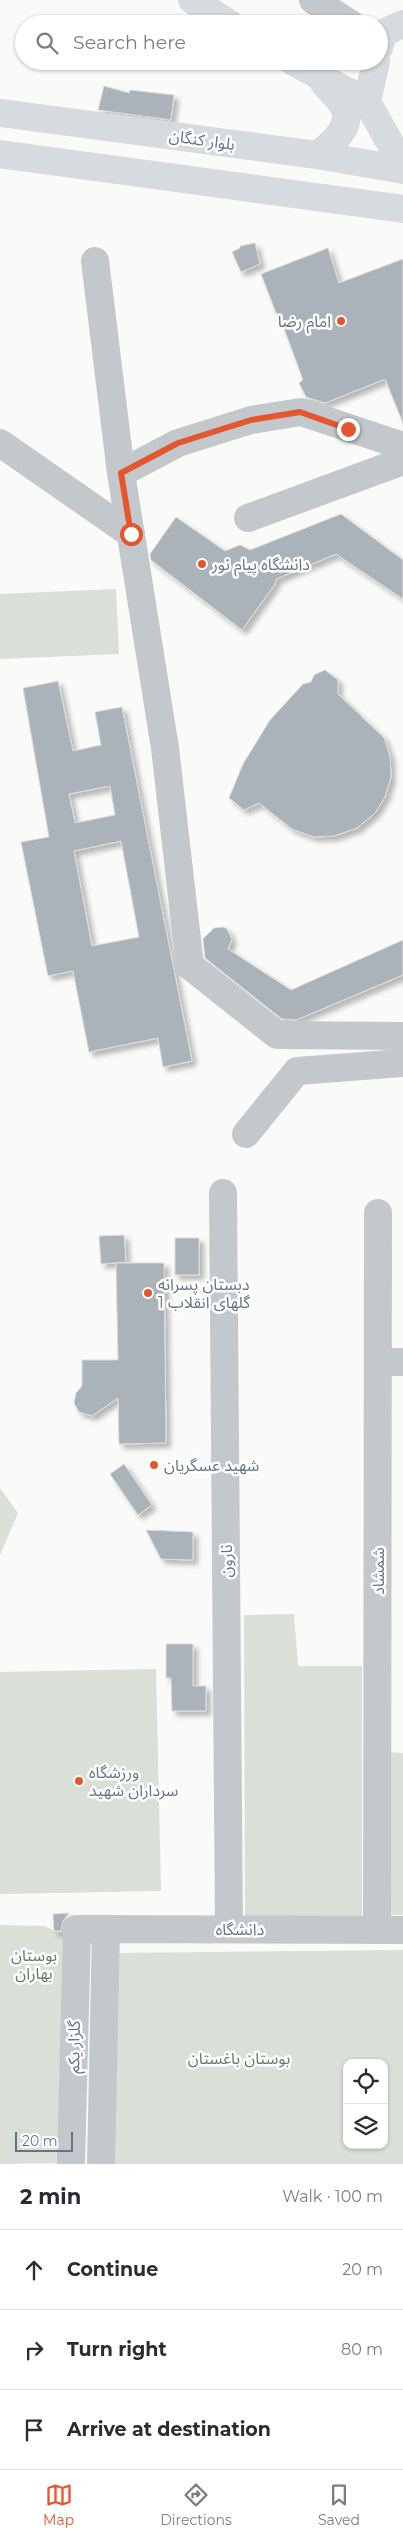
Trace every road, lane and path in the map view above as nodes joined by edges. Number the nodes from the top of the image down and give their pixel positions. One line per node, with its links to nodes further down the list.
1 (192, 0): 3 (main road)
2 (313, 0): 4 (street)
3 (216, 15)
4 (337, 15)
5 (307, 70): 7 (main road)
6 (374, 70): 8 (main road)
7 (320, 78): 8 (main road); 12 (main road)
8 (367, 102): 13 (main road)
9 (0, 113): 10 (main road, بلوار کنگان)
10 (231, 144): 12 (main road, بلوار کنگان); 15 (main road)
11 (0, 154): 15 (main road)
12 (317, 156): 14 (main road, بلوار کنگان)
13 (403, 166)
14 (403, 170)
15 (222, 185): 16 (main road)
16 (403, 209)
17 (95, 261): 21 (street)
18 (0, 443): 23 (street)
19 (403, 446): 21 (street)
20 (403, 460): 22 (street)
21 (121, 473): 23 (street)
22 (248, 518)
23 (131, 534): 24 (street)
24 (403, 1036)
25 (403, 1063): 26 (street)
26 (246, 1134)
27 (223, 1193): 32 (street, نارون)
28 (378, 1213): 29 (street, شمشاد)
29 (390, 1362): 33 (street, شمشاد)
30 (77, 1929): 31 (street, دانشگاه); 34 (street, گلزار یکم)
31 (106, 1929): 32 (street, دانشگاه); 35 (street)
32 (229, 1929): 33 (street, دانشگاه)
33 (390, 1930)
34 (71, 2164)
35 (101, 2164)

